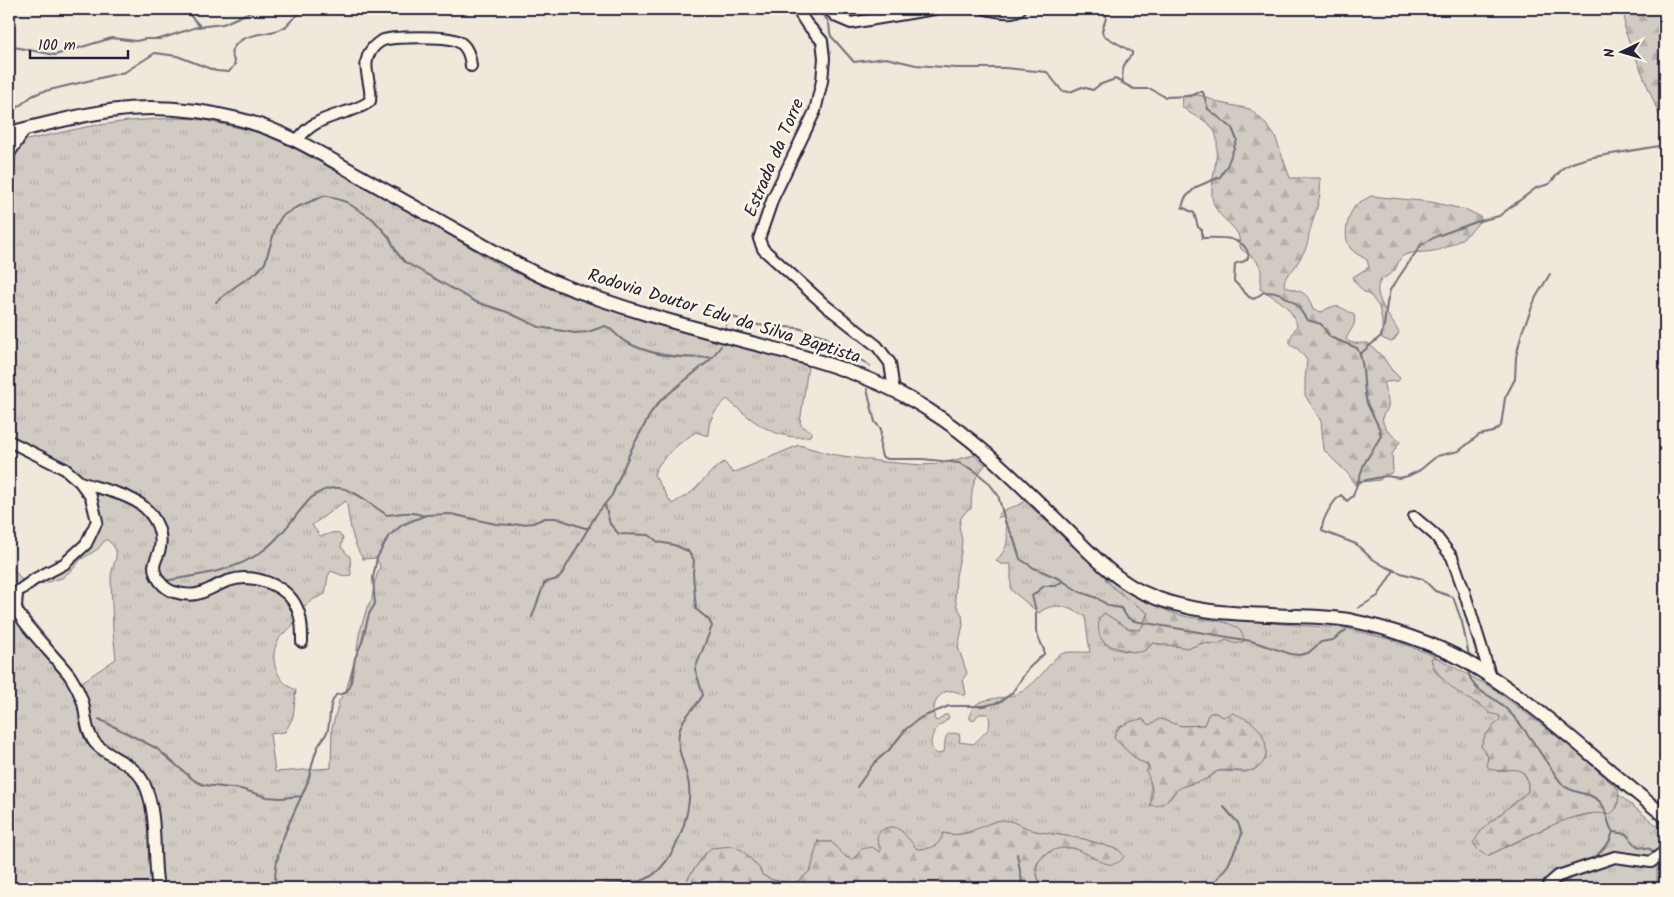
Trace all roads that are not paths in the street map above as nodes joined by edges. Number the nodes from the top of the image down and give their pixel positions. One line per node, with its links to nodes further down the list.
1 (828, 9): 2 (street)
2 (934, 9)
3 (986, 9): 4 (street)
4 (1020, 9)
5 (798, 11): 11 (street, Estrada da Torre)
6 (471, 66): 9 (street)
7 (25, 130): 8 (main road, Rodovia Doutor Edu da Silva Baptista); 9 (main road, Rodovia Doutor Edu da Silva Baptista); 10 (street)
8 (9, 133)
9 (297, 141): 11 (main road, Rodovia Doutor Edu da Silva Baptista)
10 (9, 154)
11 (894, 390): 16 (main road, Rodovia Doutor Edu da Silva Baptista)
12 (9, 441): 13 (street)
13 (80, 482): 15 (street); 19 (street)
14 (1414, 517): 16 (street)
15 (302, 642)
16 (1491, 678): 17 (main road, Rodovia Doutor Edu da Silva Baptista)
17 (1665, 816)
18 (1665, 852): 20 (street)
19 (158, 888)
20 (1548, 888)

